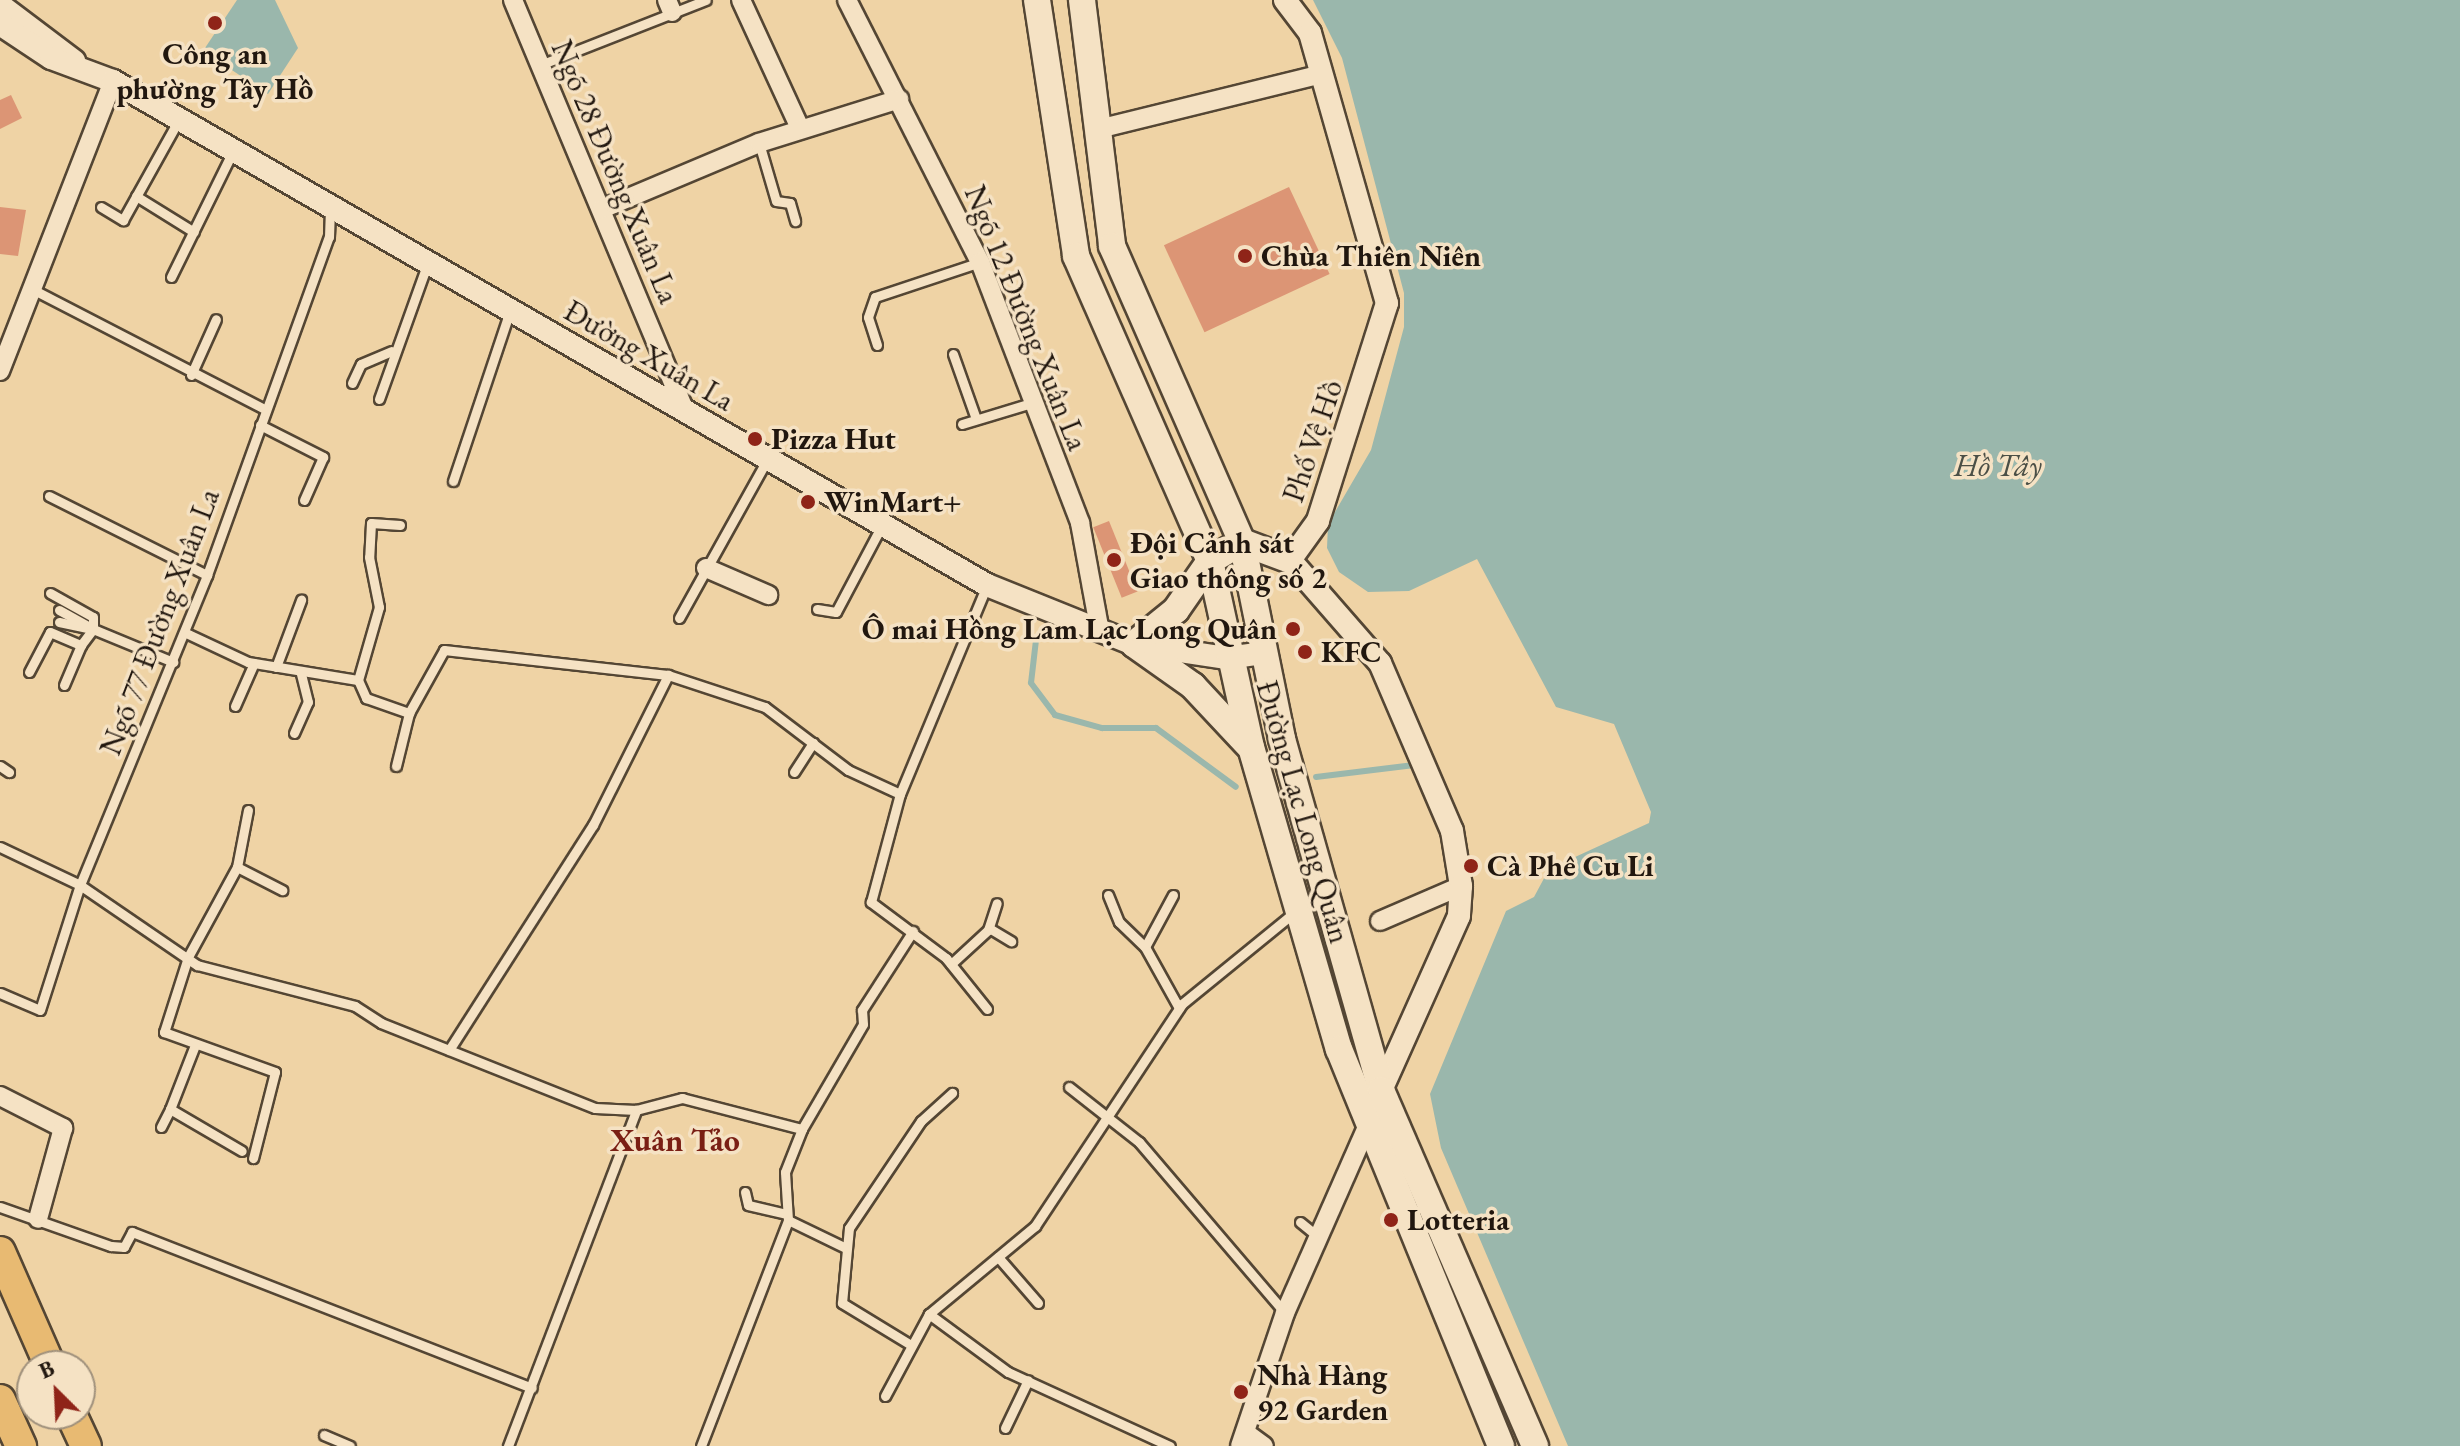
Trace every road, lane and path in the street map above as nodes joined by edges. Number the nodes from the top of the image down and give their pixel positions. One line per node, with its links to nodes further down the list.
1 (513, 0): 12 (street, Ngõ 28 Đường Xuân La)
2 (706, 0): 9 (lane)
3 (741, 0): 17 (street)
4 (847, 0): 15 (street, Ngõ 12 Đường Xuân La)
5 (1037, 0): 54 (main road, Đường Lạc Long Quân)
6 (1082, 0): 18 (main road, Đường Lạc Long Quân)
7 (1285, 0): 13 (street, Phố Vệ Hồ)
8 (0, 5): 11 (street, Đường Xuân La)
9 (670, 6): 12 (lane)
10 (0, 24): 11 (street, Đường Xuân La)
11 (74, 61): 14 (street, Đường Xuân La)
12 (540, 65): 24 (street, Ngõ 28 Đường Xuân La)
13 (1322, 74): 18 (street); 53 (street, Phố Vệ Hồ)
14 (113, 81): 16 (street, Đường Xuân La); 30 (street)
15 (899, 99): 17 (street); 27 (street, Ngõ 12 Đường Xuân La)
16 (178, 121): 20 (street, Đường Xuân La); 21 (lane)
17 (800, 128): 19 (street)
18 (1098, 129): 52 (main road, Đường Lạc Long Quân)
19 (759, 143): 24 (street); 25 (lane)
20 (232, 153): 23 (street, Đường Xuân La); 26 (lane)
21 (136, 196): 22 (lane); 26 (lane)
22 (101, 207)
23 (330, 208): 28 (street, Đường Xuân La); 41 (lane, Ngõ 77 Đường Xuân La)
24 (602, 209): 42 (street, Ngõ 28 Đường Xuân La)
25 (795, 221)
26 (194, 232): 29 (lane)
27 (980, 262): 33 (lane); 40 (street, Ngõ 12 Đường Xuân La)
28 (427, 265): 31 (street, Đường Xuân La); 34 (lane)
29 (171, 277)
30 (32, 289): 36 (street); 37 (lane)
31 (510, 311): 42 (street, Đường Xuân La); 47 (lane)
32 (216, 319): 37 (lane)
33 (877, 345)
34 (391, 351): 38 (lane); 39 (lane)
35 (953, 354): 43 (lane)
36 (0, 371)
37 (191, 375): 41 (lane)
38 (352, 383)
39 (379, 399)
40 (1031, 403): 43 (lane); 65 (street, Ngõ 12 Đường Xuân La)
41 (266, 410): 45 (lane, Ngõ 77 Đường Xuân La)
42 (685, 411): 46 (street, Đường Xuân La)
43 (976, 419): 44 (lane)
44 (962, 424)
45 (260, 425): 49 (lane); 56 (lane, Ngõ 77 Đường Xuân La)
46 (767, 460): 51 (street, Đường Xuân La); 55 (lane)
47 (453, 481)
48 (49, 496): 56 (lane)
49 (304, 500)
50 (400, 525): 78 (lane)
51 (882, 525): 57 (street, Đường Xuân La); 61 (lane)
52 (1242, 542): 53 (main road); 54 (main road); 70 (main road, Đường Lạc Long Quân)
53 (1290, 560): 92 (street)
54 (1210, 561): 68 (main road); 71 (main road, Đường Lạc Long Quân)
55 (706, 568): 59 (street); 63 (lane)
56 (207, 575): 67 (lane, Ngõ 77 Đường Xuân La)
57 (987, 585): 65 (street, Đường Xuân La); 87 (lane)
58 (50, 593): 66 (lane)
59 (768, 595)
60 (301, 600): 74 (lane)
61 (817, 609)
62 (59, 610): 66 (lane)
63 (679, 618)
64 (59, 622): 66 (lane)
65 (1099, 627): 68 (street, Đường Xuân La)
66 (93, 629): 69 (lane); 72 (lane)
67 (186, 633): 72 (lane, Ngõ 77 Đường Xuân La); 73 (lane)
68 (1134, 644): 71 (street, Đường Xuân La); 84 (main road)
69 (81, 645): 75 (lane); 79 (lane)
70 (1261, 653): 71 (street, Đường Xuân La); 111 (main road, Đường Lạc Long Quân)
71 (1227, 658): 84 (main road, Đường Lạc Long Quân)
72 (173, 662): 91 (lane, Ngõ 77 Đường Xuân La)
73 (254, 663): 74 (lane); 80 (lane)
74 (276, 667): 76 (lane)
75 (29, 672)
76 (301, 673): 78 (lane); 82 (lane)
77 (668, 675): 81 (lane); 83 (lane); 109 (lane)
78 (358, 680): 81 (lane)
79 (64, 685)
80 (235, 706)
81 (409, 713): 85 (lane)
82 (294, 733)
83 (813, 743): 86 (lane); 87 (lane)
84 (1251, 747): 97 (main road, Đường Lạc Long Quân)
85 (396, 766)
86 (794, 772)
87 (900, 794): 100 (lane)
88 (248, 810): 90 (lane)
89 (0, 847): 91 (lane)
90 (237, 867): 93 (lane); 103 (lane)
91 (80, 885): 103 (lane); 105 (lane, Ngõ 77 Đường Xuân La)
92 (1461, 886): 98 (street); 111 (street)
93 (282, 890)
94 (1108, 895): 102 (lane)
95 (1173, 895): 102 (lane)
96 (997, 903): 99 (lane)
97 (1296, 911): 106 (lane); 119 (main road, Đường Lạc Long Quân)
98 (1380, 921)
99 (989, 928): 101 (lane); 104 (lane)
100 (913, 931): 104 (lane); 118 (lane)
101 (1011, 941)
102 (1145, 947): 106 (lane)
103 (188, 957): 108 (lane); 109 (lane)
104 (951, 964): 107 (lane)
105 (0, 993)
106 (1179, 1008): 116 (lane)
107 (987, 1009)
108 (195, 1045): 114 (lane); 121 (lane)
109 (449, 1050): 115 (lane)
110 (1069, 1087): 116 (lane)
111 (1381, 1090): 119 (street); 150 (main road, Đường Lạc Long Quân)
112 (952, 1093): 128 (lane)
113 (0, 1096): 125 (street)
114 (170, 1109): 117 (lane); 120 (lane)
115 (636, 1110): 118 (lane); 137 (lane)
116 (1105, 1119): 130 (lane); 132 (lane)
117 (161, 1127)
118 (802, 1129): 124 (lane)
119 (1367, 1129): 127 (street); 149 (main road, Đường Lạc Long Quân)
120 (242, 1151)
121 (253, 1158)
122 (745, 1192): 124 (lane)
123 (0, 1207): 125 (lane)
124 (787, 1217): 128 (lane); 146 (lane)
125 (38, 1219): 137 (lane)
126 (1300, 1222): 127 (lane)
127 (1316, 1235): 132 (street)
128 (846, 1248): 134 (lane)
129 (0, 1252): 135 (highway)
130 (998, 1257): 131 (lane); 133 (lane)
131 (1038, 1303)
132 (1285, 1313): 142 (street)
133 (929, 1314): 134 (lane); 136 (lane)
134 (911, 1345): 138 (lane)
135 (43, 1350)
136 (1028, 1380): 140 (lane); 147 (lane)
137 (532, 1388): 145 (lane)
138 (885, 1396)
139 (0, 1400): 143 (highway)
140 (1005, 1428)
141 (324, 1435): 144 (lane)
142 (1243, 1439): 148 (street)
143 (21, 1446)
144 (350, 1446)
145 (508, 1446)
146 (701, 1446)
147 (1170, 1446)
148 (1264, 1446)
149 (1501, 1446)
150 (1535, 1446)

